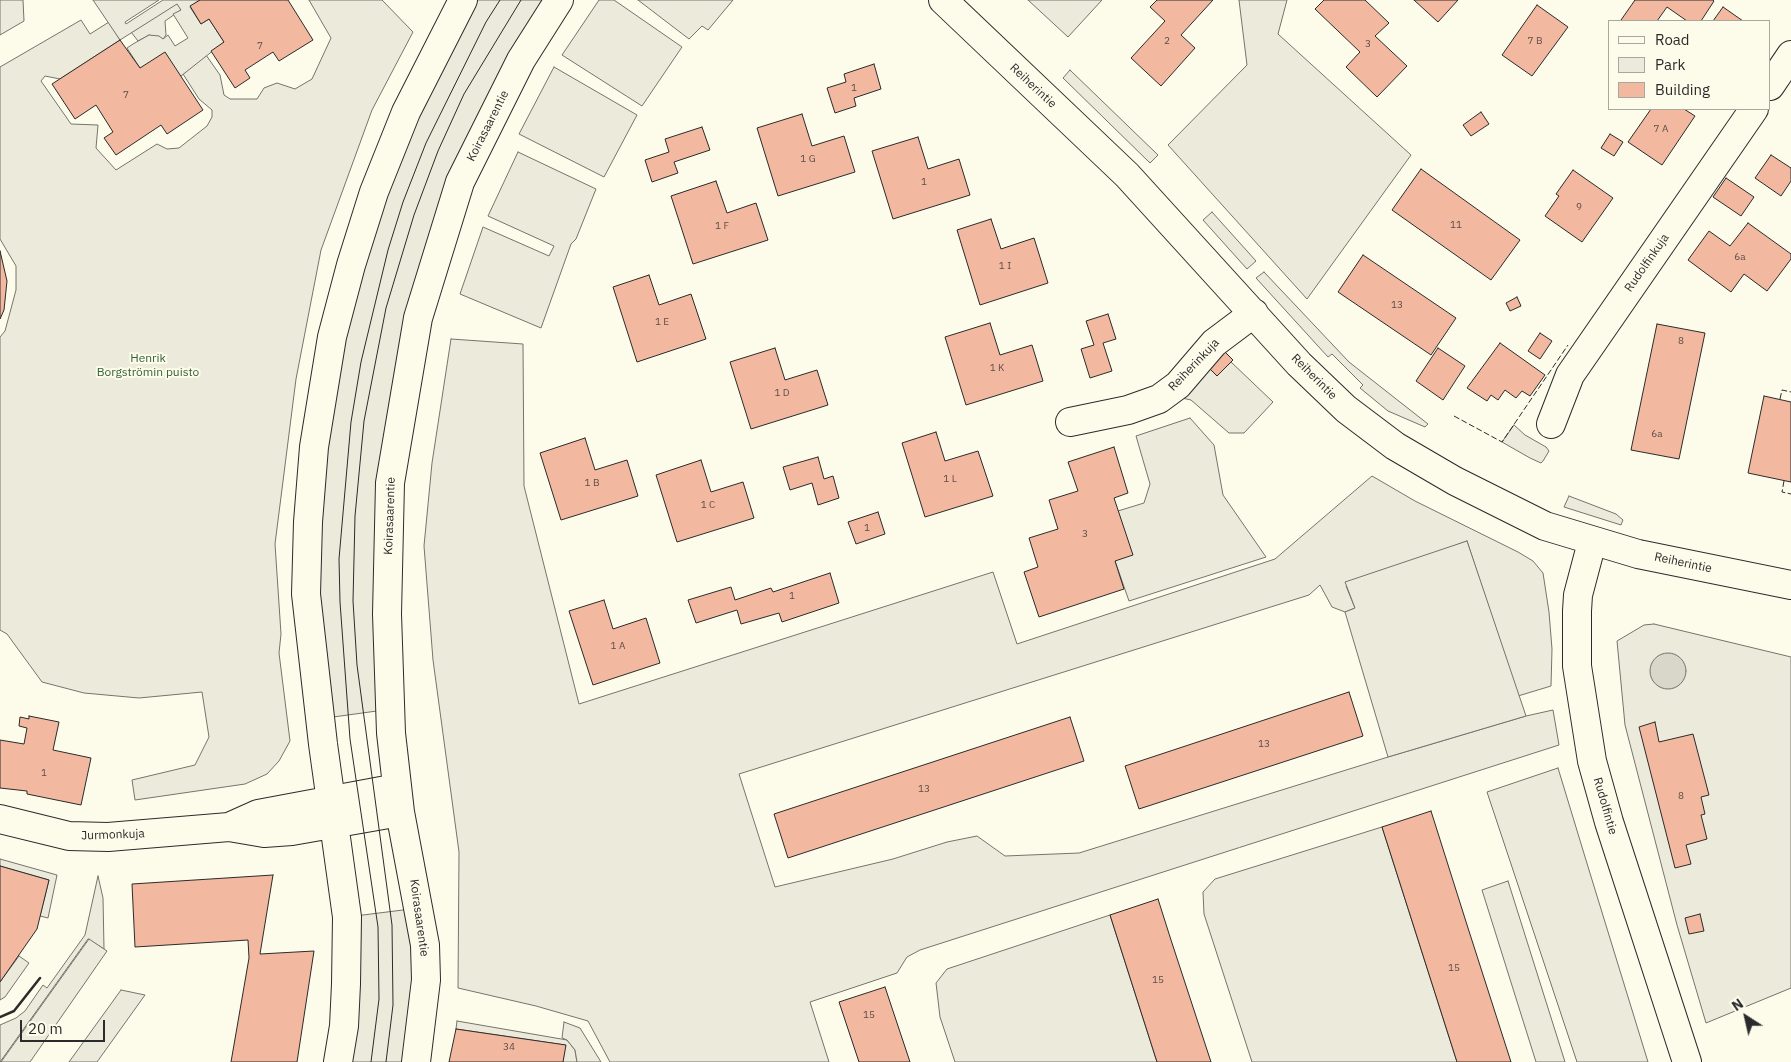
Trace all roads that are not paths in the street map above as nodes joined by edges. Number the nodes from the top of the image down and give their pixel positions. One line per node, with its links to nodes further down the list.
1 (463, 0): 13 (street)
2 (559, 0): 12 (street, Koirasaarentie)
3 (943, 0): 7 (street, Reiherintie)
4 (1791, 55): 5 (street)
5 (1771, 85)
6 (1753, 110): 9 (street, Rudolfinkuja)
7 (1254, 313): 8 (street, Reiherinkuja); 10 (street, Reiherintie)
8 (1070, 422)
9 (1551, 424)
10 (1592, 542): 11 (street, Reiherintie); 17 (street, Rudolfintie)
11 (1791, 585)
12 (398, 800): 13 (street, Jurmonkuja); 16 (street, Koirasaarentie)
13 (334, 812): 14 (street, Jurmonkuja); 15 (street)
14 (0, 819)
15 (338, 1062)
16 (416, 1062)
17 (1687, 1062)

